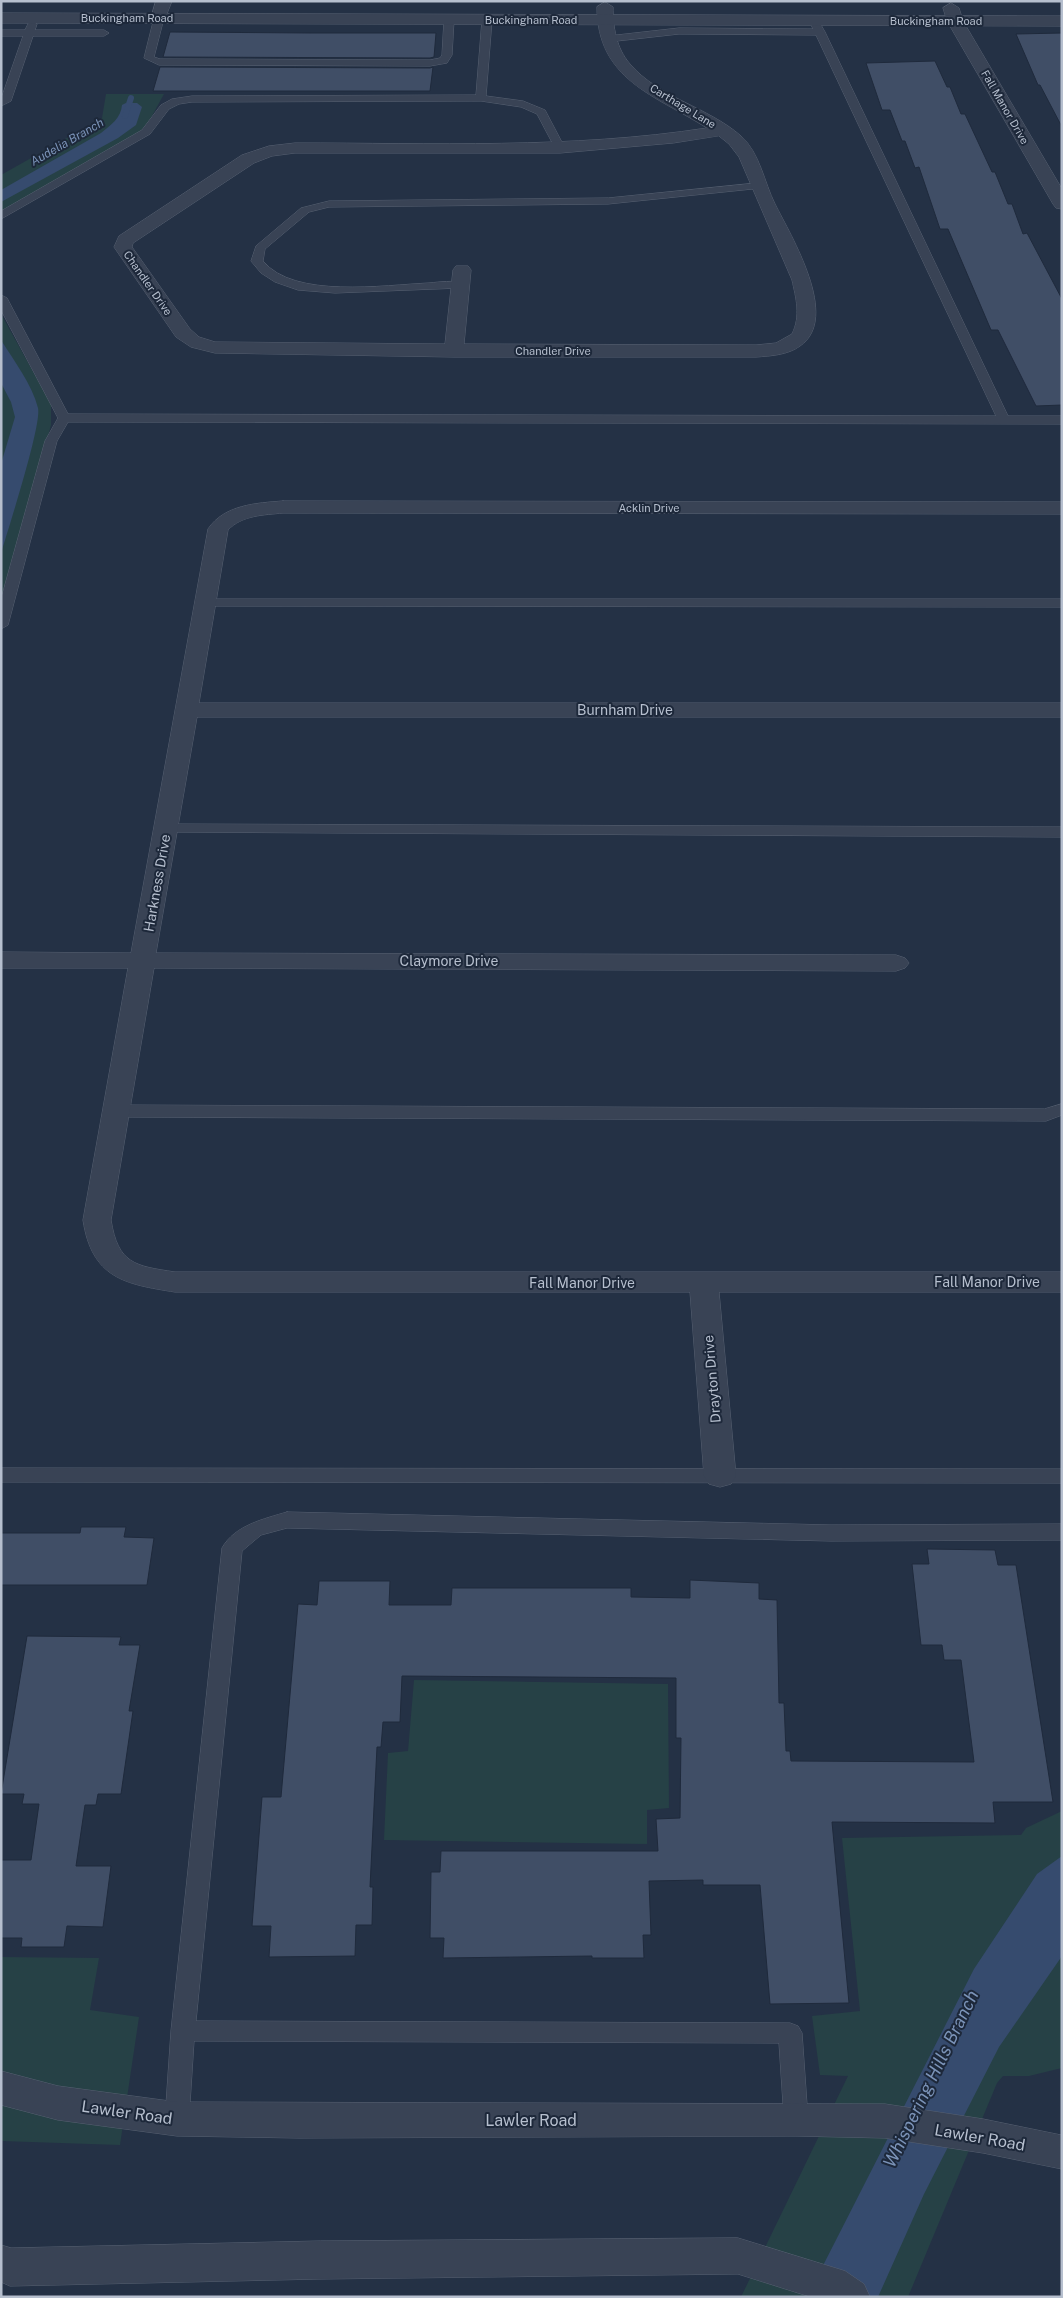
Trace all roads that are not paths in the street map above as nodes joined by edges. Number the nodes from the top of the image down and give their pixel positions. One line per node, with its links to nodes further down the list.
1 (1, 6): 3 (street, Buckingham Road)
2 (1062, 8): 5 (street, Buckingham Road)
3 (162, 9): 4 (street, Buckingham Road); 7 (street, Buckingham Road); 8 (street, Buckingham Road); 8 (lane)
4 (605, 14): 5 (street, Buckingham Road); 9 (street, Buckingham Road); 11 (street, Buckingham Road); 15 (street, Carthage Lane)
5 (953, 14): 10 (street, Buckingham Road); 11 (street, Buckingham Road); 22 (street, Fall Manor Drive)
6 (1, 18): 7 (street, Buckingham Road)
7 (35, 18): 13 (lane)
8 (449, 20): 9 (street, Buckingham Road)
9 (487, 20): 17 (lane)
10 (1062, 21)
11 (817, 26): 15 (lane); 29 (lane)
12 (1, 33): 13 (lane)
13 (28, 33): 14 (lane); 16 (lane)
14 (104, 33)
15 (608, 39): 19 (street, Carthage Lane)
16 (5, 89): 18 (lane)
17 (481, 98): 20 (lane); 23 (lane)
18 (1, 103)
19 (723, 130): 20 (street, Chandler Drive); 21 (street, Carthage Lane)
20 (560, 148): 27 (street, Chandler Drive)
21 (758, 186): 24 (lane); 26 (street, Carthage Lane)
22 (1062, 204)
23 (1, 216)
24 (461, 278): 27 (street)
25 (1, 298): 28 (lane)
26 (793, 343): 27 (street, Chandler Drive)
27 (454, 351)
28 (64, 418): 29 (lane); 35 (lane)
29 (1004, 420): 30 (lane)
30 (1062, 420)
31 (1062, 508): 32 (street, Acklin Drive)
32 (238, 515): 33 (street, Harkness Drive)
33 (207, 602): 34 (lane); 36 (street, Harkness Drive)
34 (1062, 603)
35 (1, 624)
36 (188, 710): 37 (street, Burnham Drive); 38 (street, Harkness Drive)
37 (1062, 710)
38 (166, 829): 39 (lane); 41 (street, Harkness Drive)
39 (1062, 832)
40 (1, 960): 41 (street, Claymore Drive)
41 (144, 961): 42 (street, Claymore Drive); 44 (street, Harkness Drive)
42 (896, 963)
43 (1062, 1110): 44 (lane)
44 (118, 1111): 45 (street, Harkness Drive)
45 (109, 1259): 47 (street, Fall Manor Drive)
46 (1062, 1282): 47 (street, Fall Manor Drive)
47 (704, 1283): 49 (street, Drayton Drive)
48 (1, 1475): 49 (lane)
49 (720, 1476): 50 (lane)
50 (1062, 1476)
51 (1062, 1532): 52 (lane)
52 (183, 2031): 54 (lane); 55 (lane)
53 (1, 2088): 54 (street, Lawler Road)
54 (177, 2119): 55 (street, Lawler Road)
55 (796, 2119): 56 (street, Lawler Road)
56 (1061, 2152)
57 (1, 2263): 58 (street)
58 (850, 2297)

